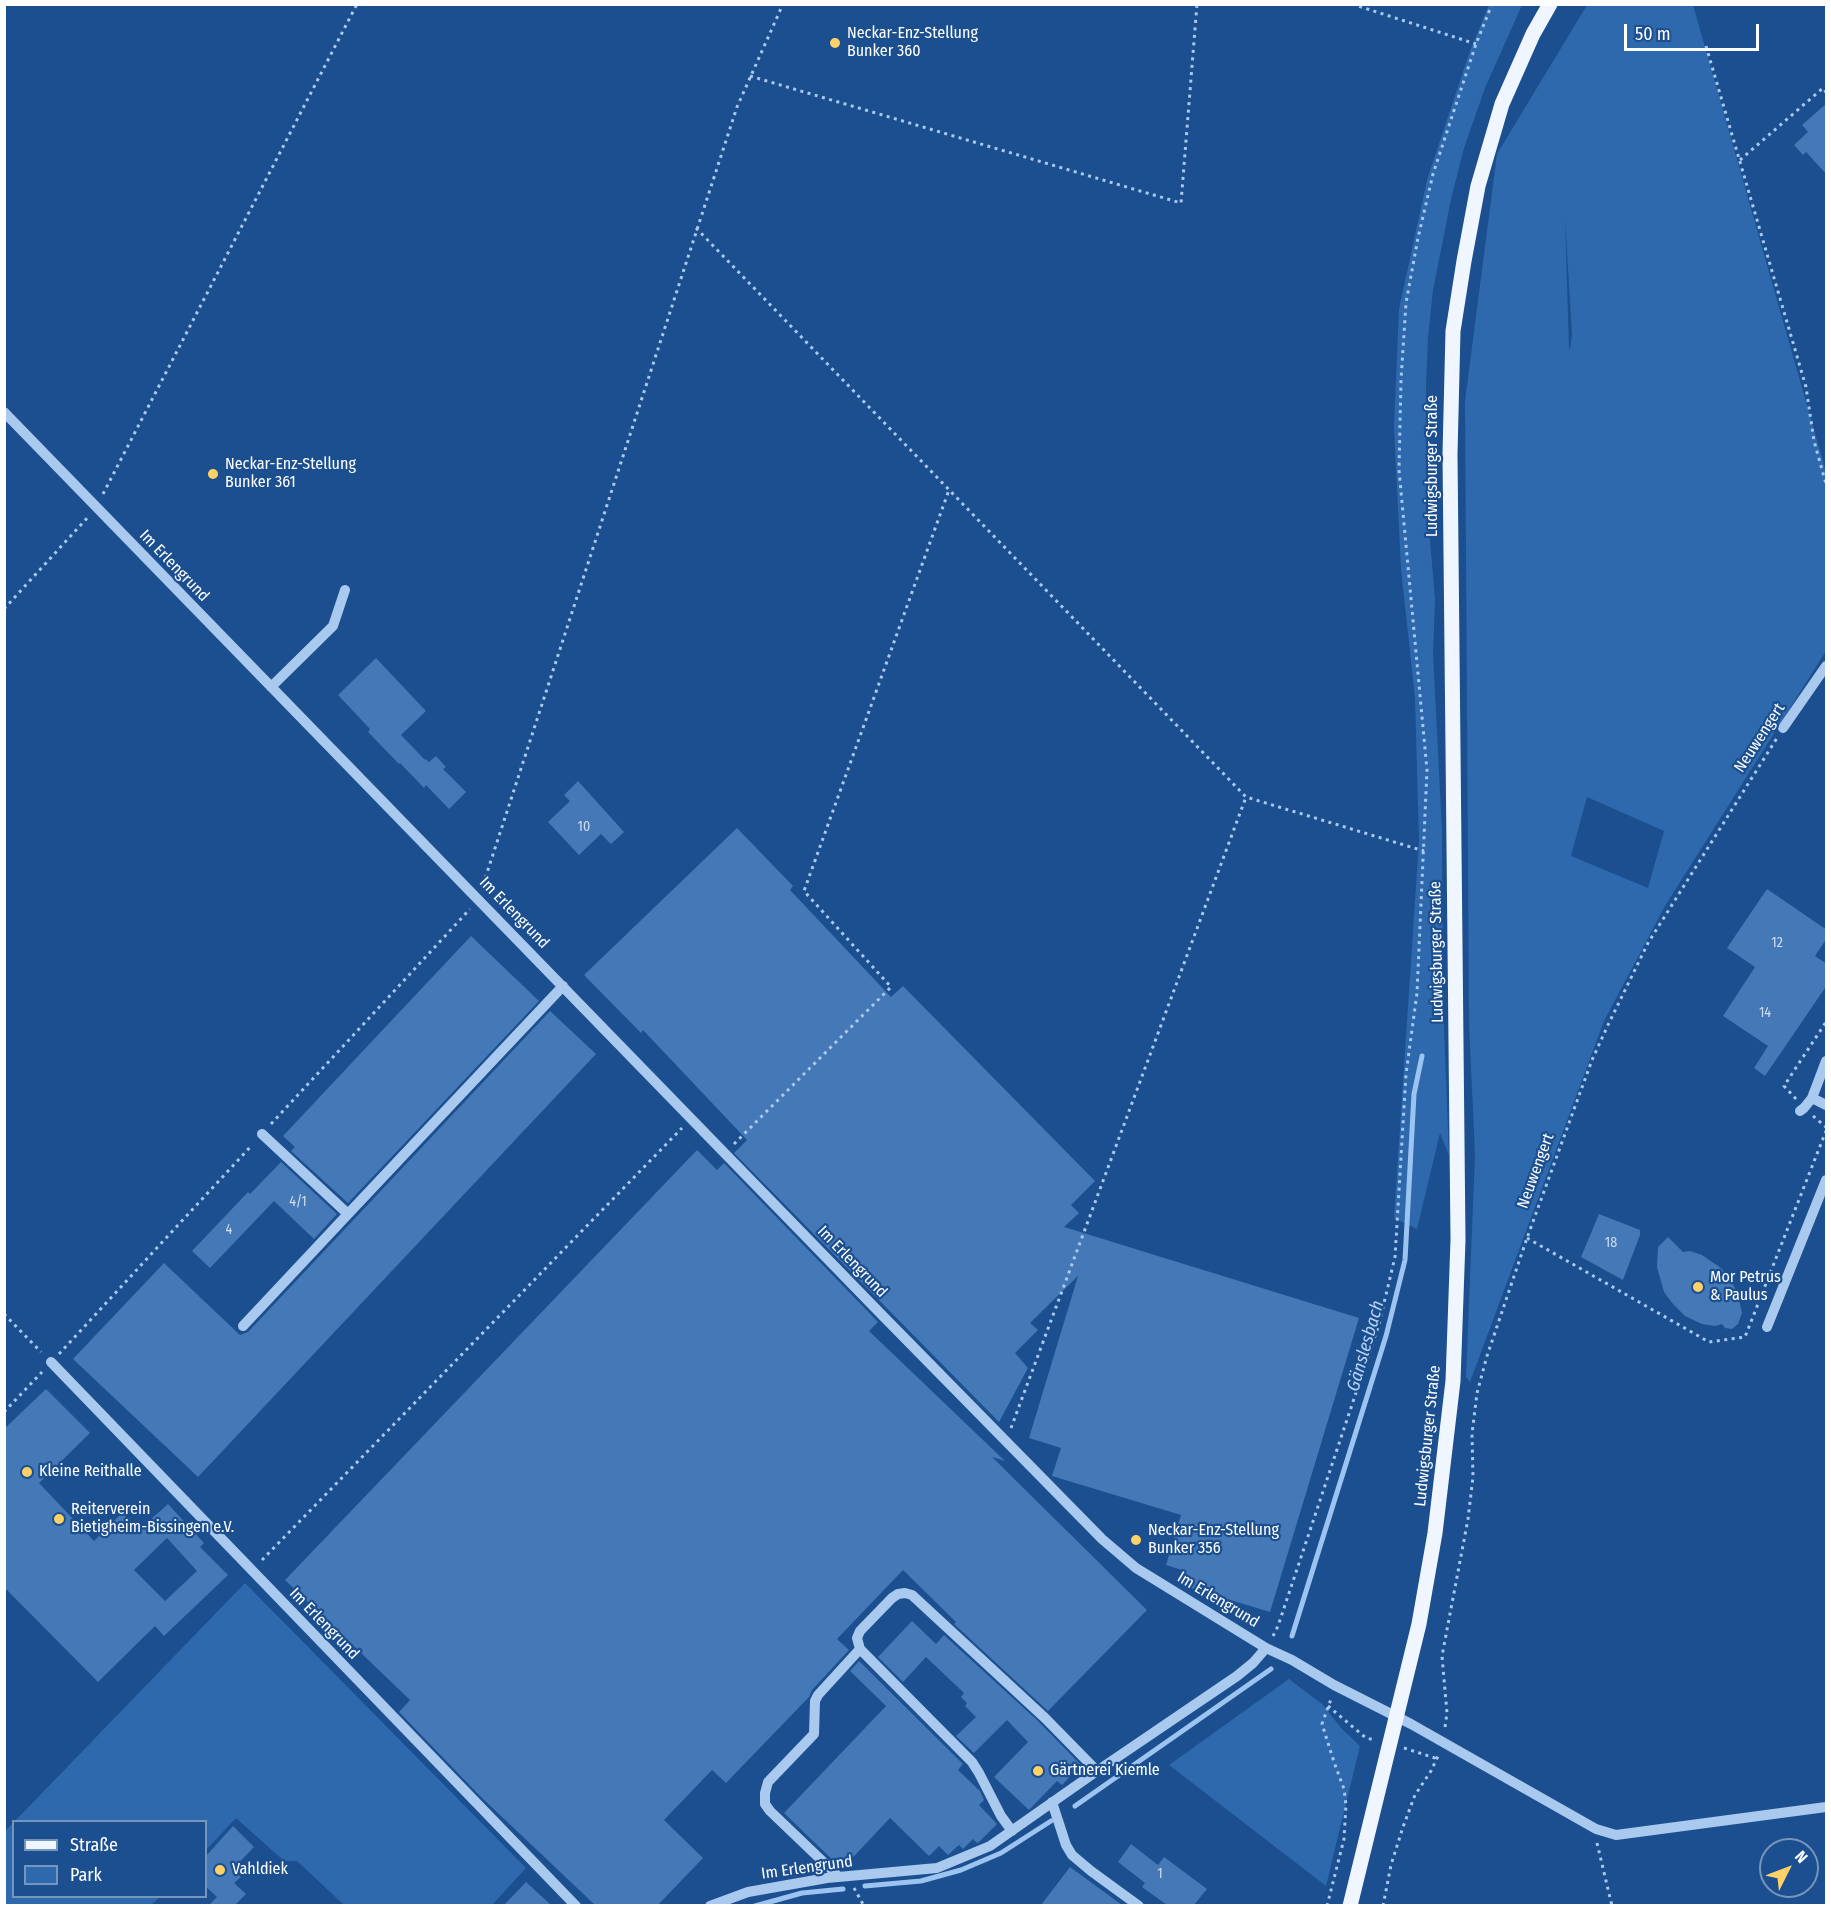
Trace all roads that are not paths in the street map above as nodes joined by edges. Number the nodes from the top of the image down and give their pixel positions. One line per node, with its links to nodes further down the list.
1 (1550, 4): 20 (main road, Ludwigsburger Straße)
2 (4, 412): 5 (street, Im Erlengrund)
3 (345, 590): 5 (street)
4 (1827, 666): 6 (street, Neuwengert)
5 (272, 687): 7 (street, Im Erlengrund)
6 (1783, 728)
7 (563, 986): 14 (street); 18 (street, Im Erlengrund)
8 (1827, 1061): 9 (street)
9 (1812, 1098): 10 (street); 11 (street)
10 (1827, 1105)
11 (1800, 1111)
12 (262, 1134): 14 (street)
13 (1827, 1180): 16 (street)
14 (348, 1214): 15 (street)
15 (243, 1326)
16 (1767, 1327)
17 (51, 1362): 26 (street, Im Erlengrund)
18 (1266, 1648): 20 (street); 21 (street, Im Erlengrund)
19 (860, 1649): 21 (street); 24 (street); 25 (street)
20 (1395, 1716): 23 (street); 29 (main road, Ludwigsburger Straße)
21 (1097, 1771): 22 (street, Im Erlengrund)
22 (1052, 1802): 24 (street, Im Erlengrund); 28 (street)
23 (1827, 1807)
24 (1012, 1831): 25 (street, Im Erlengrund)
25 (839, 1877): 27 (street, Im Erlengrund)
26 (576, 1905)
27 (710, 1905)
28 (1139, 1905)
29 (1350, 1905)

